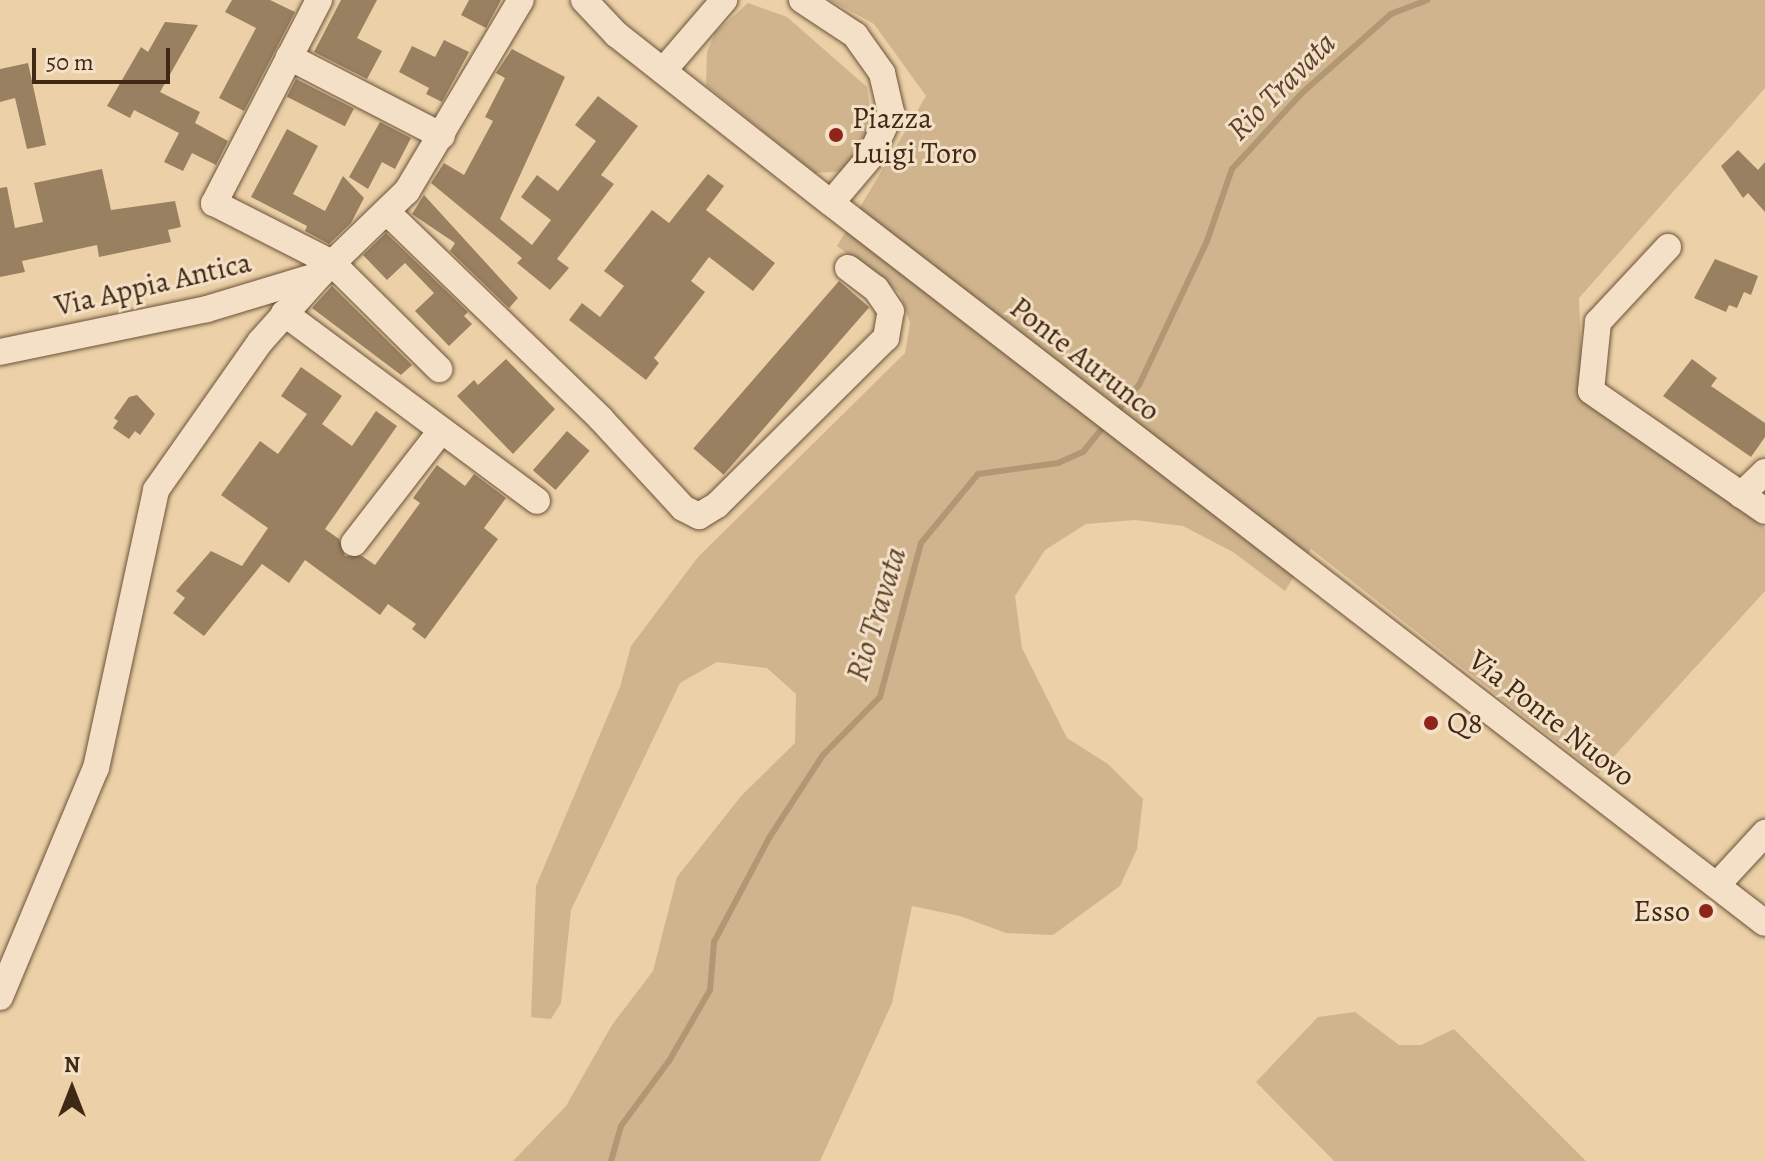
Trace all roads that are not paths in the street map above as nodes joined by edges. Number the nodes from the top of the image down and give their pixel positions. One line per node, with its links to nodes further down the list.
1 (319, 0): 6 (street)
2 (521, 0): 8 (street, Via Appia Antica)
3 (584, 0): 7 (street)
4 (724, 0): 7 (street)
5 (802, 0): 9 (street)
6 (289, 57): 8 (street); 13 (street)
7 (663, 71): 9 (street)
8 (442, 136): 10 (street, Via Appia Antica)
9 (831, 203): 23 (street, Ponte Aurunco)
10 (389, 214): 12 (street); 13 (street, Via Appia Antica)
11 (1668, 247): 19 (street)
12 (848, 268)
13 (326, 269): 14 (street); 15 (street, Via Appia Antica); 16 (street)
14 (284, 313): 17 (street); 27 (street)
15 (0, 352)
16 (439, 369)
17 (441, 431): 20 (street); 22 (street)
18 (1765, 472): 19 (street)
19 (1741, 495): 21 (street)
20 (537, 501)
21 (1765, 511)
22 (354, 543)
23 (1299, 566): 25 (street, Via Ponte Nuovo)
24 (1765, 833): 25 (street)
25 (1717, 885): 26 (street, Via Ponte Nuovo)
26 (1765, 923)
27 (0, 997)

